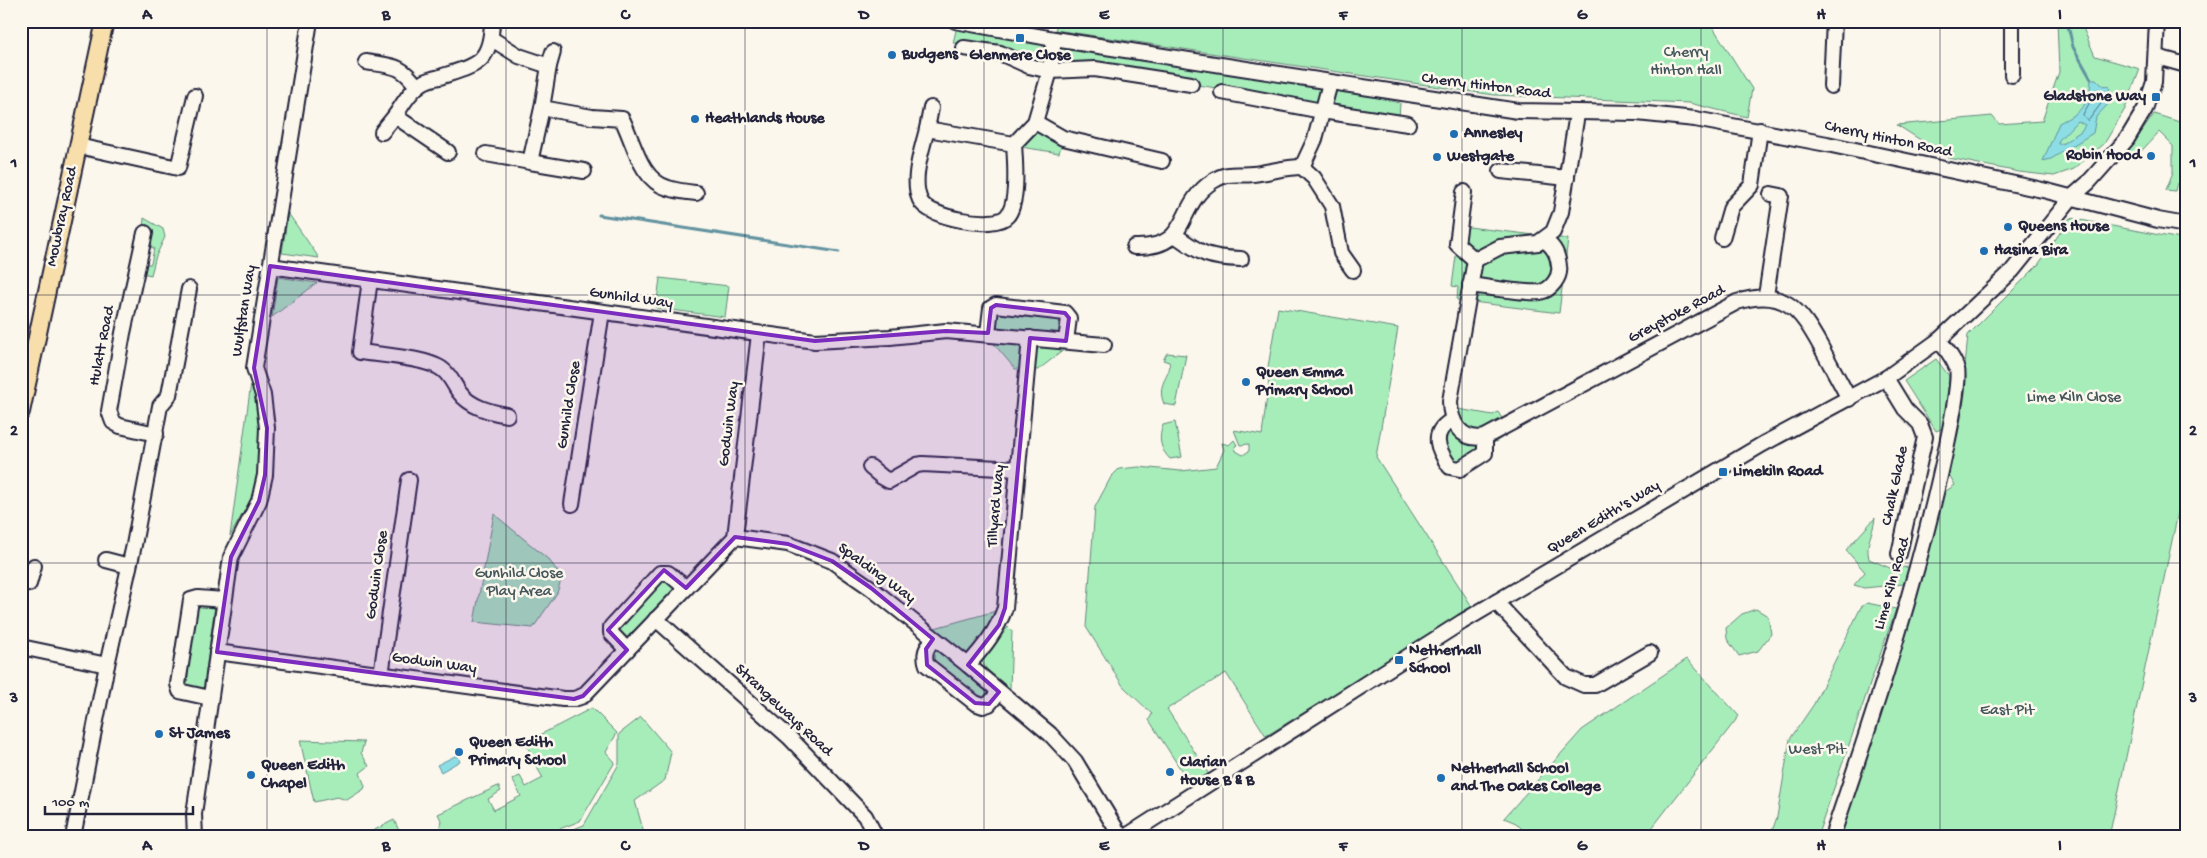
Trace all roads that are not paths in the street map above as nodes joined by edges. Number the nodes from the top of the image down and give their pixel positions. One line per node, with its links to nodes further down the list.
1 (105, 21): 36 (main road, Mowbray Road)
2 (310, 21): 57 (street, Wulfstan Way)
3 (492, 21): 9 (street)
4 (955, 21): 8 (street, Cherry Hinton Road)
5 (1834, 21): 21 (street)
6 (2012, 21): 18 (street)
7 (2157, 21): 13 (street, Queen Edith's Way)
8 (972, 22): 10 (street, Cherry Hinton Road)
9 (492, 39): 16 (street); 22 (street)
10 (1054, 39): 17 (street); 19 (street, Cherry Hinton Road)
11 (964, 48): 17 (street)
12 (553, 52): 16 (street)
13 (2157, 57): 15 (street); 48 (street, Queen Edith's Way)
14 (366, 62): 22 (street)
15 (2186, 65)
16 (550, 66): 25 (street)
17 (1050, 71): 20 (street); 30 (street)
18 (2012, 75)
19 (1330, 83): 27 (street); 28 (street, Cherry Hinton Road)
20 (1191, 84)
21 (1831, 86)
22 (417, 87): 29 (street)
23 (1222, 92): 27 (street)
24 (195, 96): 36 (street)
25 (542, 108): 40 (street); 46 (street)
26 (930, 108): 32 (street)
27 (1322, 111): 31 (street); 41 (street)
28 (1578, 114): 33 (street, Cherry Hinton Road); 44 (street)
29 (395, 116): 34 (street); 37 (street)
30 (1035, 122): 35 (street); 39 (street)
31 (1408, 124)
32 (934, 130): 35 (street); 35 (street)
33 (1760, 130): 48 (street, Cherry Hinton Road); 50 (street)
34 (382, 132)
35 (1014, 144)
36 (78, 146): 72 (main road, Mowbray Road)
37 (448, 152)
38 (486, 154): 40 (street)
39 (1162, 161)
40 (530, 162): 42 (street)
41 (1302, 167): 52 (street); 58 (street)
42 (584, 170)
43 (1501, 171): 44 (street)
44 (1567, 178): 53 (street)
45 (1464, 192): 56 (street)
46 (696, 194)
47 (1770, 194): 62 (street)
48 (2072, 197): 49 (street, Cherry Hinton Road); 67 (street, Queen Edith's Way)
49 (2186, 225)
50 (1721, 232)
51 (145, 233): 75 (street, Hulatt Road)
52 (1175, 235): 54 (street); 55 (street)
53 (1544, 240): 56 (street); 60 (street)
54 (1134, 247)
55 (1241, 259)
56 (1475, 260): 60 (street)
57 (270, 266): 59 (street, Gunhild Way); 86 (street, Wulfstan Way)
58 (1353, 270)
59 (370, 280): 63 (street, Gunhild Way); 73 (street)
60 (1470, 285): 74 (street)
61 (189, 289): 75 (street)
62 (1766, 296): 71 (street); 76 (street, Greystoke Road)
63 (602, 312): 65 (street, Gunhild Way); 80 (street, Gunhild Close)
64 (988, 333): 65 (street, Gunhild Way); 66 (street, Gunhild Way); 68 (street)
65 (758, 334): 81 (street, Godwin Way)
66 (1030, 338): 68 (street, Gunhild Way); 78 (street, Tillyard Way)
67 (1939, 340): 70 (street, Queen Edith's Way); 104 (street, Lime Kiln Road)
68 (1066, 341): 69 (street, Gunhild Way)
69 (1104, 345)
70 (1886, 378): 71 (street, Queen Edith's Way); 82 (street, Chalk Glade)
71 (1849, 399): 87 (street, Queen Edith's Way)
72 (21, 412)
73 (507, 415)
74 (1452, 420): 76 (street); 76 (street)
75 (156, 434): 84 (street)
76 (1485, 437)
77 (870, 467): 78 (street)
78 (1018, 469): 95 (street, Tillyard Way)
79 (409, 480): 96 (street, Godwin Close)
80 (572, 504)
81 (735, 537): 85 (street, Godwin Way); 89 (street, Spalding Way)
82 (1899, 554)
83 (106, 560): 84 (street)
84 (129, 566): 94 (street)
85 (686, 588): 88 (street, Godwin Way); 91 (street)
86 (224, 600): 92 (street, Wulfstan Way); 98 (street)
87 (1496, 602): 93 (street); 103 (street, Queen Edith's Way)
88 (656, 619): 91 (street, Godwin Way); 101 (street, Strangeways Road)
89 (933, 639): 95 (street, Spalding Way); 97 (street)
90 (21, 647): 94 (street)
91 (627, 650): 96 (street, Godwin Way)
92 (217, 652): 96 (street, Godwin Way); 98 (street, Wulfstan Way)
93 (1650, 654)
94 (107, 665): 99 (street)
95 (968, 665): 97 (street, Spalding Way)
96 (381, 674)
97 (999, 692): 102 (street, Spalding Way)
98 (210, 698): 100 (street, Wulfstan Way)
99 (72, 837)
100 (195, 837)
101 (876, 837)
102 (1121, 837)
103 (1125, 837)
104 (1832, 837)

